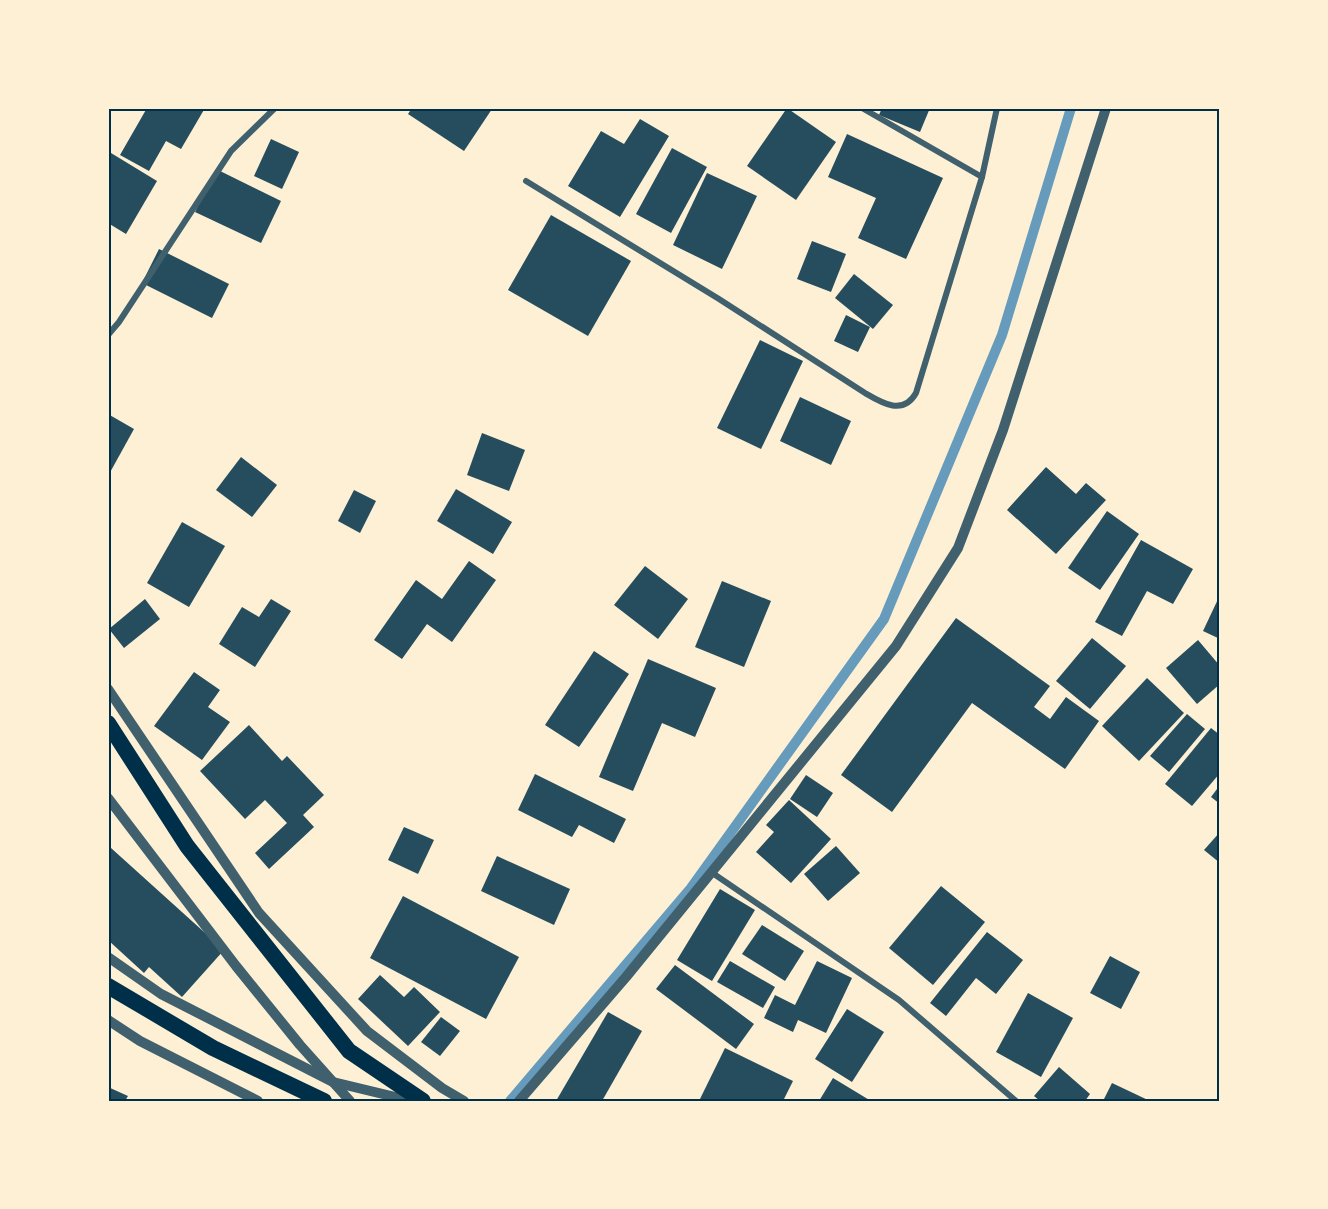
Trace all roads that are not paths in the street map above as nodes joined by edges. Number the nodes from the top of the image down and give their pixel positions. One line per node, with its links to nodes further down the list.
1 (275, 108): 7 (street)
2 (862, 108): 5 (street)
3 (997, 108): 5 (street)
4 (1106, 108): 11 (street)
5 (982, 177): 6 (street)
6 (526, 181)
7 (108, 335)
8 (108, 689): 21 (street)
9 (108, 723): 20 (highway)
10 (108, 798): 15 (street)
11 (711, 872): 22 (street); 23 (street)
12 (108, 957): 15 (street)
13 (108, 986): 17 (highway)
14 (108, 1020): 16 (street)
15 (333, 1082): 18 (street); 19 (street)
16 (258, 1101)
17 (324, 1101)
18 (350, 1101)
19 (412, 1101)
20 (423, 1101)
21 (464, 1101)
22 (519, 1101)
23 (1016, 1101)

